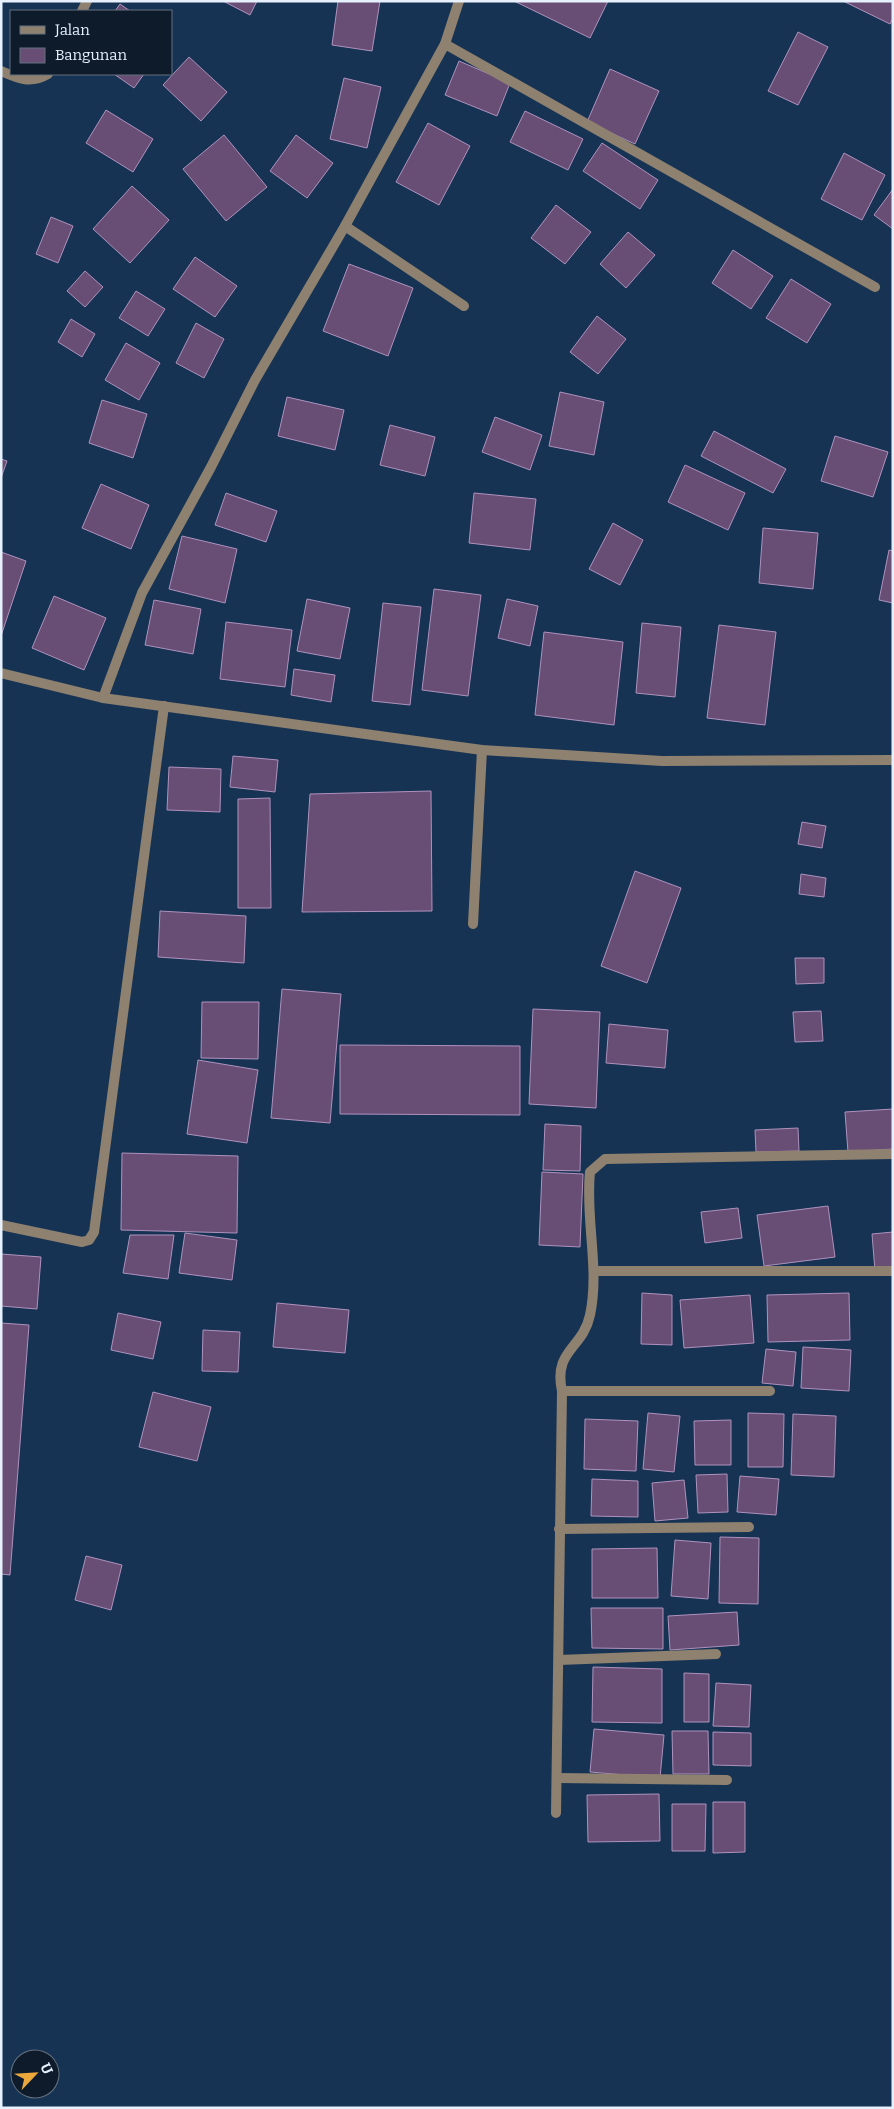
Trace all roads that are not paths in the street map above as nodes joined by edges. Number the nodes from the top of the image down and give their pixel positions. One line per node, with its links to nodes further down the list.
1 (458, 1): 2 (street)
2 (445, 44): 5 (street); 6 (street)
3 (11, 75): 4 (street)
4 (46, 75)
5 (345, 226): 7 (street); 9 (street)
6 (875, 287)
7 (464, 306)
8 (1, 673): 9 (street)
9 (103, 698): 10 (street)
10 (164, 706): 11 (street); 15 (street)
11 (482, 750): 12 (street); 13 (street)
12 (893, 760)
13 (473, 924)
14 (893, 1154): 16 (street)
15 (1, 1225)
16 (594, 1271): 17 (street); 18 (street)
17 (893, 1271)
18 (562, 1391): 19 (street); 21 (street)
19 (770, 1391)
20 (749, 1527): 21 (street)
21 (559, 1529): 23 (street)
22 (716, 1654): 23 (street)
23 (559, 1660): 24 (street)
24 (557, 1778): 25 (street); 26 (street)
25 (728, 1780)
26 (556, 1813)

